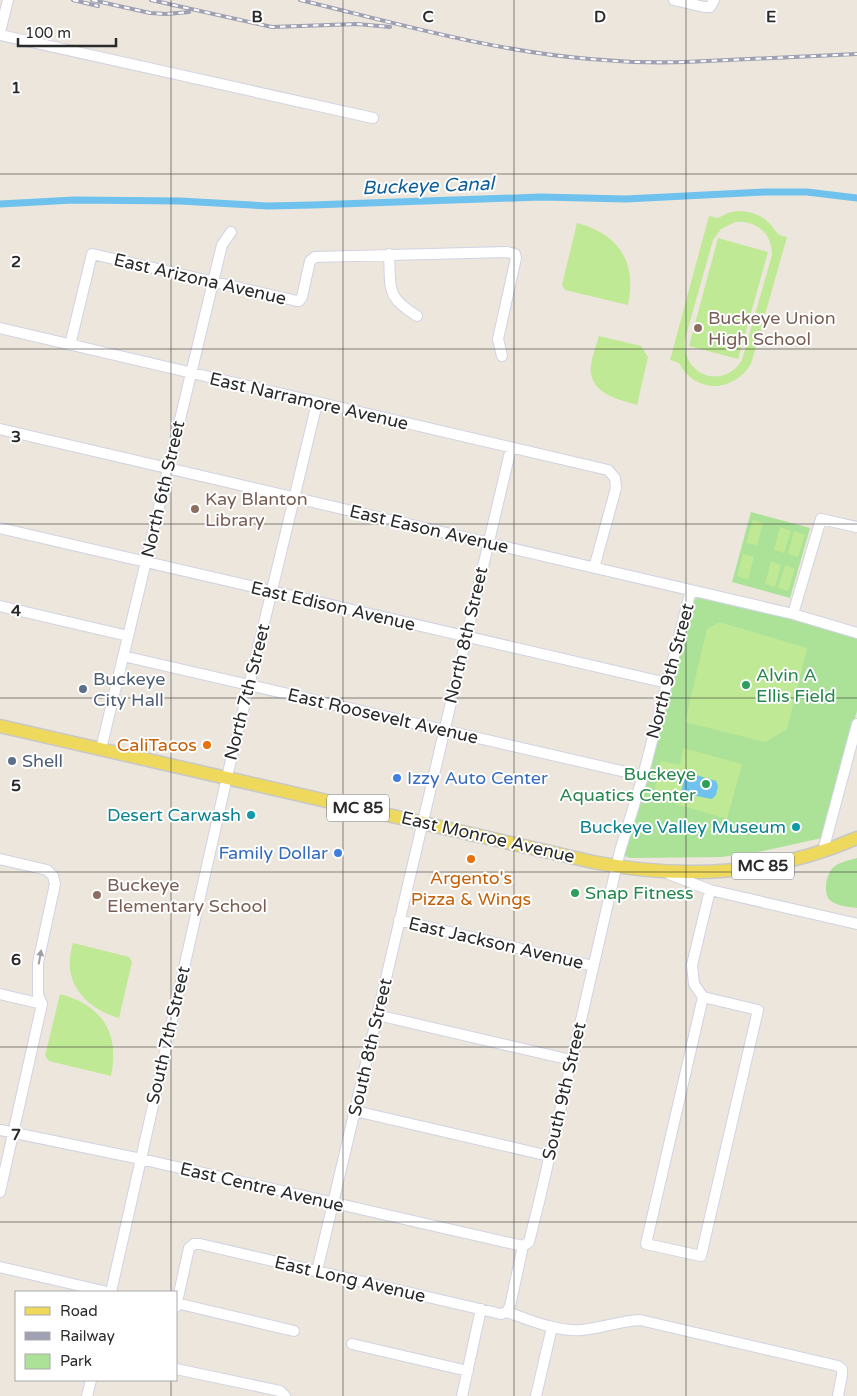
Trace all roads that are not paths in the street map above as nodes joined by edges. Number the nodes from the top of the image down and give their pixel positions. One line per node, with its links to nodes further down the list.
1 (8, 0): 4 (street)
2 (674, 0): 3 (street)
3 (712, 3)
4 (0, 34): 5 (street)
5 (373, 118)
6 (231, 232): 8 (street, North 6th Street)
7 (389, 254): 8 (street, East Arizona Avenue); 9 (street); 12 (street, East Arizona Avenue)
8 (212, 282): 11 (street, East Arizona Avenue); 13 (street, North 6th Street)
9 (417, 316)
10 (0, 328): 11 (street, East Narramore Avenue)
11 (70, 345): 13 (street, East Narramore Avenue)
12 (502, 356)
13 (190, 373): 14 (street, East Narramore Avenue); 17 (street, North 6th Street)
14 (317, 403): 16 (street, East Narramore Avenue); 18 (street, North 7th Street)
15 (0, 429): 17 (street, East Eason Avenue)
16 (511, 448): 21 (street, North 8th Street); 23 (street, East Narramore Avenue)
17 (168, 468): 18 (street, East Eason Avenue); 22 (street, North 6th Street)
18 (294, 498): 21 (street, East Eason Avenue); 25 (street, North 7th Street)
19 (857, 527): 27 (street)
20 (0, 528): 22 (street, East Edison Avenue)
21 (488, 542): 23 (street, East Eason Avenue); 30 (street, North 8th Street)
22 (146, 562): 25 (street, East Edison Avenue); 29 (street, North 6th Street)
23 (594, 568): 24 (street, East Eason Avenue)
24 (691, 590): 27 (street, East Eason Avenue); 32 (street, North 9th Street)
25 (272, 591): 30 (street, East Edison Avenue); 33 (street, North 7th Street)
26 (0, 606): 29 (street)
27 (793, 614): 28 (street, East Eason Avenue)
28 (857, 633)
29 (128, 636): 31 (street, North 6th Street)
30 (466, 636): 32 (street, East Edison Avenue); 36 (street, North 8th Street)
31 (123, 656): 33 (street, East Roosevelt Avenue); 37 (street, North 6th Street)
32 (667, 683): 38 (street, North 9th Street)
33 (249, 685): 36 (street, East Roosevelt Avenue); 39 (street, North 7th Street)
34 (0, 726): 37 (main road, East Monroe Avenue / MC 85)
35 (857, 726): 42 (street)
36 (444, 730): 38 (street, East Roosevelt Avenue); 40 (street, North 8th Street)
37 (101, 749): 39 (main road, East Monroe Avenue / MC 85)
38 (643, 776): 44 (street, North 9th Street)
39 (227, 777): 40 (main road, East Monroe Avenue / MC 85); 59 (street, South 7th Street)
40 (421, 822): 44 (main road, East Monroe Avenue / MC 85); 47 (street, South 8th Street)
41 (857, 838): 42 (main road, MC 85)
42 (823, 851): 45 (main road, MC 85)
43 (0, 859): 52 (street, one-way to 43)
44 (616, 866): 45 (main road, East Monroe Avenue / MC 85); 49 (street, South 9th Street)
45 (665, 872): 46 (street, East Monroe Avenue)
46 (710, 890): 48 (street, East Monroe Avenue); 51 (street)
47 (399, 920): 49 (street, East Jackson Avenue); 53 (street, South 8th Street)
48 (857, 924)
49 (593, 966): 54 (street, South 9th Street)
50 (0, 994): 52 (street)
51 (703, 997): 51 (street)
52 (42, 1004): 57 (street)
53 (377, 1015): 54 (street); 55 (street, South 8th Street)
54 (571, 1060): 58 (street, South 9th Street)
55 (355, 1111): 58 (street); 61 (street, South 8th Street)
56 (0, 1130): 57 (street, East Centre Avenue)
57 (14, 1134): 59 (street, East Centre Avenue); 60 (street)
58 (550, 1156): 62 (street, South 9th Street)
59 (141, 1159): 61 (street, East Centre Avenue); 66 (street, South 7th Street)
60 (0, 1192)
61 (333, 1203): 62 (street, East Centre Avenue); 64 (street, South 8th Street)
62 (523, 1246): 70 (street, South 9th Street)
63 (0, 1267): 65 (street)
64 (317, 1271): 67 (street, East Long Avenue); 69 (street, East Long Avenue)
65 (105, 1291)
66 (109, 1291)
67 (178, 1300)
68 (178, 1305): 72 (street)
69 (481, 1309): 70 (street, East Long Avenue); 75 (street)
70 (507, 1312): 71 (street, East Long Avenue)
71 (552, 1326): 80 (street); 81 (street, East Long Avenue)
72 (294, 1331)
73 (352, 1344): 75 (street)
74 (178, 1369): 77 (street)
75 (468, 1371): 79 (street)
76 (90, 1381): 78 (street)
77 (284, 1395)
78 (87, 1396)
79 (462, 1396)
80 (536, 1396)
81 (838, 1396)

